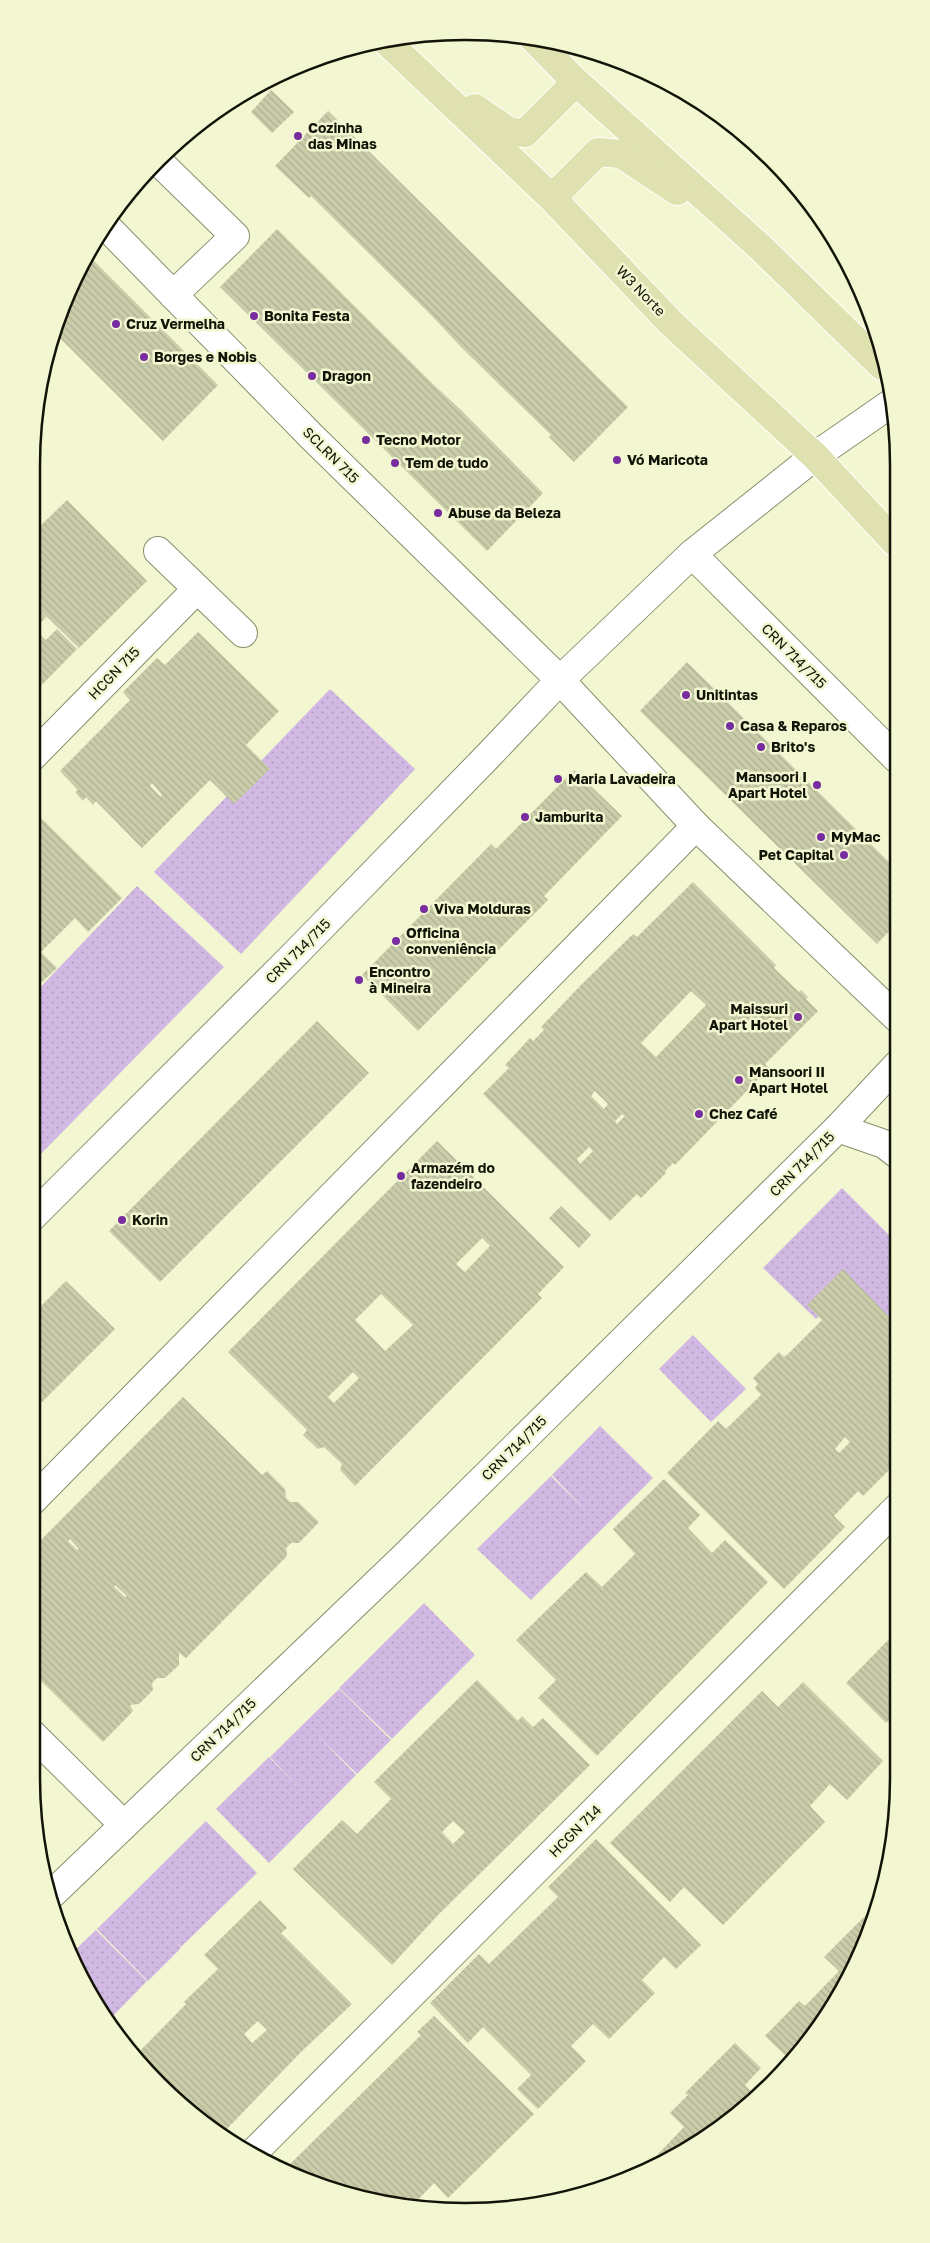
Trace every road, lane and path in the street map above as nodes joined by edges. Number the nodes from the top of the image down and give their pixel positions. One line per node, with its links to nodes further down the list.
1 (392, 47): 3 (main road, W3 Norte)
2 (541, 47): 4 (main road)
3 (405, 60): 4 (main road); 6 (main road, W3 Norte)
4 (576, 82): 8 (main road)
5 (163, 166): 9 (street)
6 (552, 198): 8 (main road); 12 (main road, W3 Norte)
7 (111, 231): 9 (street, SCLRN 715)
8 (759, 246): 10 (main road)
9 (173, 295): 18 (street, SCLRN 715)
10 (877, 362)
11 (886, 407): 12 (street, CRN 714/715)
12 (815, 456): 13 (main road, W3 Norte); 15 (street, CRN 714/715)
13 (890, 537)
14 (158, 551): 16 (street)
15 (692, 554): 18 (street, CRN 714/715); 20 (street, CRN 714/715)
16 (197, 588): 17 (street); 19 (street, HCGN 715)
17 (243, 633)
18 (560, 680): 21 (street); 26 (street, CRN 714/715)
19 (40, 749)
20 (890, 752)
21 (696, 826): 22 (street); 27 (street)
22 (890, 1011)
23 (890, 1072): 24 (street, CRN 714/715)
24 (838, 1128): 25 (street); 30 (street, CRN 714/715)
25 (890, 1149)
26 (40, 1209)
27 (40, 1493)
28 (890, 1514): 32 (street, HCGN 714)
29 (40, 1742): 30 (street)
30 (124, 1825): 31 (street, CRN 714/715)
31 (55, 1890)
32 (257, 2149)

